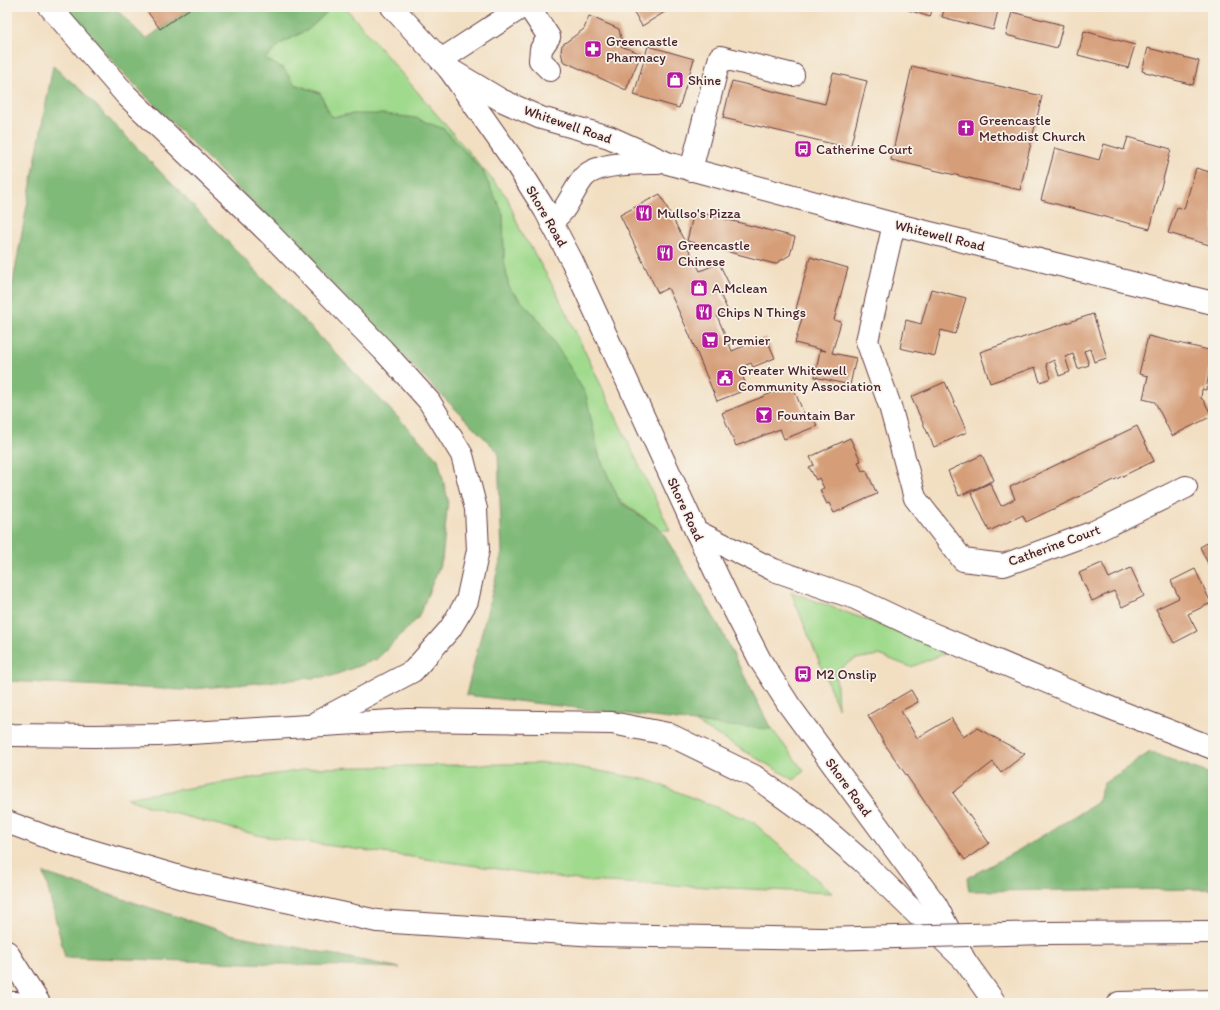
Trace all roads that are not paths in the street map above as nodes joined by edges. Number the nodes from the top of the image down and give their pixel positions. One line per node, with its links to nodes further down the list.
1 (50, 7): 15 (main road)
2 (392, 7): 5 (main road, Shore Road)
3 (522, 7): 5 (main road)
4 (529, 7): 6 (main road)
5 (445, 64): 8 (main road, Whitewell Road); 10 (main road, Shore Road)
6 (550, 70)
7 (793, 75): 9 (main road)
8 (667, 163): 9 (main road, Whitewell Road); 10 (main road, Whitewell Road)
9 (691, 170): 11 (main road, Whitewell Road)
10 (551, 222): 14 (main road, Shore Road)
11 (894, 224): 12 (main road, Whitewell Road); 13 (main road, Catherine Court)
12 (1213, 302)
13 (1186, 486)
14 (696, 531): 17 (main road); 21 (main road, Shore Road)
15 (311, 726): 16 (main road); 21 (main road)
16 (10, 734)
17 (1213, 748)
18 (7, 822): 19 (main road, bridge)
19 (1213, 932)
20 (7, 952): 25 (main road)
21 (965, 961): 26 (main road, Shore Road)
22 (1213, 1001): 27 (main road)
23 (7, 1002): 24 (main road)
24 (16, 1003)
25 (39, 1003)
26 (995, 1003)
27 (1119, 1003)

